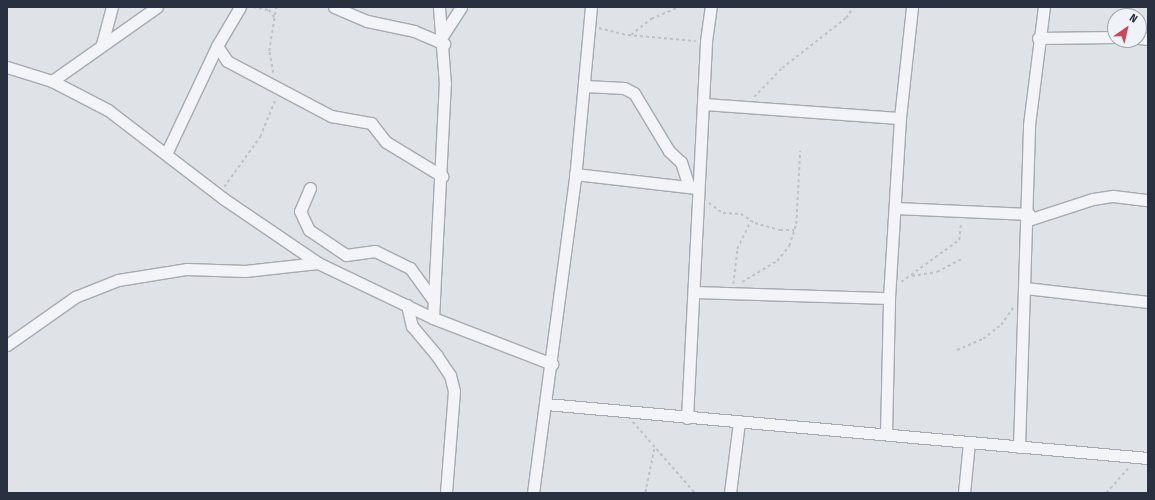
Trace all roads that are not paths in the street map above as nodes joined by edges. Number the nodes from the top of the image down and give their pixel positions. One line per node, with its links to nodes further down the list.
1 (112, 7): 14 (street)
2 (157, 7): 14 (street)
3 (240, 7): 15 (street)
4 (334, 7): 13 (street)
5 (439, 7): 13 (street)
6 (462, 7): 13 (street)
7 (591, 7): 18 (street)
8 (711, 7): 19 (street)
9 (912, 7): 20 (street)
10 (1044, 7): 11 (street)
11 (1038, 38): 12 (street); 28 (street)
12 (1107, 38)
13 (444, 40): 23 (street)
14 (102, 44): 17 (street)
15 (217, 46): 21 (street); 23 (street)
16 (7, 67): 17 (street)
17 (52, 81): 21 (street)
18 (585, 86): 22 (street); 25 (street)
19 (704, 104): 20 (street); 25 (street)
20 (900, 118): 27 (street)
21 (166, 154): 29 (street)
22 (576, 174): 25 (street); 38 (street)
23 (442, 176): 33 (street)
24 (310, 188): 33 (street)
25 (696, 191): 31 (street)
26 (1148, 200): 28 (street)
27 (895, 208): 28 (street); 32 (street)
28 (1029, 217): 30 (street)
29 (318, 263): 35 (street); 37 (street)
30 (1025, 288): 34 (street); 44 (street)
31 (694, 292): 32 (street); 40 (street)
32 (890, 292): 42 (street)
33 (434, 302): 36 (street)
34 (1148, 302)
35 (407, 305): 36 (street); 46 (street)
36 (433, 318): 38 (street)
37 (7, 345)
38 (552, 364): 39 (street)
39 (546, 404): 40 (street); 47 (street)
40 (687, 418): 41 (street)
41 (739, 422): 42 (street); 48 (street)
42 (886, 434): 43 (street)
43 (969, 442): 44 (street); 49 (street)
44 (1019, 447): 45 (street)
45 (1148, 458)
46 (446, 493)
47 (533, 493)
48 (730, 493)
49 (964, 493)

